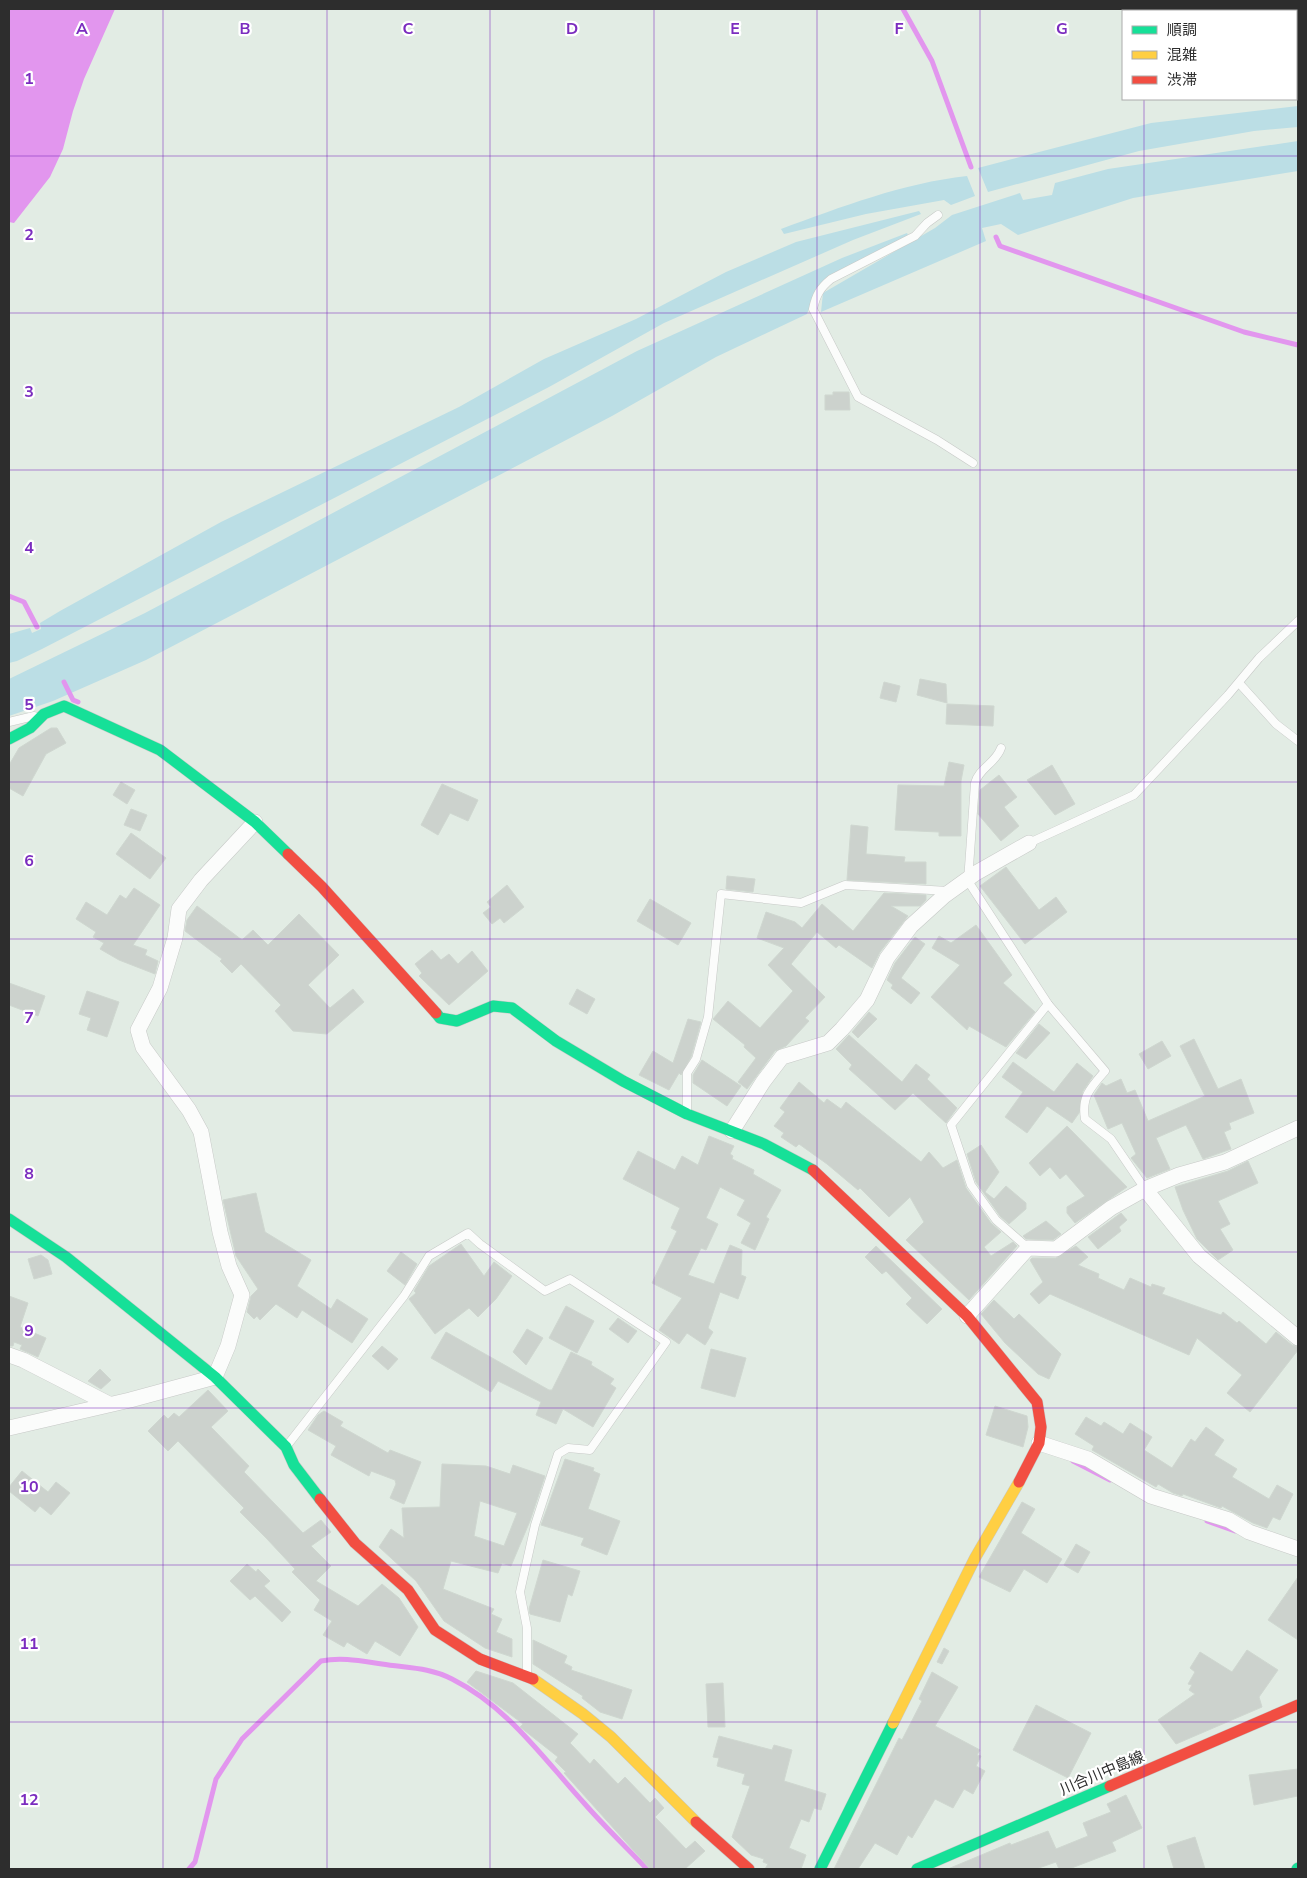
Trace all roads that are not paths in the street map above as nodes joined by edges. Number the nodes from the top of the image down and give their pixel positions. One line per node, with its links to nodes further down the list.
1 (938, 215): 2 (lane)
2 (973, 462)
3 (1298, 620): 4 (lane)
4 (1239, 683): 8 (lane); 11 (lane)
5 (44, 714): 6 (lane); 7 (street); 10 (street)
6 (9, 722)
7 (9, 739)
8 (1298, 741)
9 (1000, 748): 12 (lane)
10 (255, 822): 15 (street); 24 (street)
11 (1029, 843): 12 (street)
12 (968, 881): 13 (street); 14 (lane)
13 (950, 891): 15 (lane); 17 (street)
14 (1048, 1004): 18 (lane); 20 (lane)
15 (687, 1114): 17 (street)
16 (1298, 1128): 18 (street)
17 (732, 1131): 21 (street)
18 (1144, 1189): 20 (street); 22 (street)
19 (9, 1219): 24 (street)
20 (1028, 1248): 21 (street)
21 (967, 1316): 27 (street)
22 (1298, 1338)
23 (9, 1355): 25 (street)
24 (215, 1377): 25 (street); 28 (street)
25 (109, 1404): 26 (street)
26 (9, 1428)
27 (1039, 1443): 29 (street); 33 (street)
28 (286, 1447): 30 (street); 30 (lane)
29 (1298, 1549)
30 (527, 1675): 32 (street)
31 (1298, 1704): 34 (street, 川合川中島線)
32 (749, 1869)
33 (820, 1869)
34 (917, 1869)

